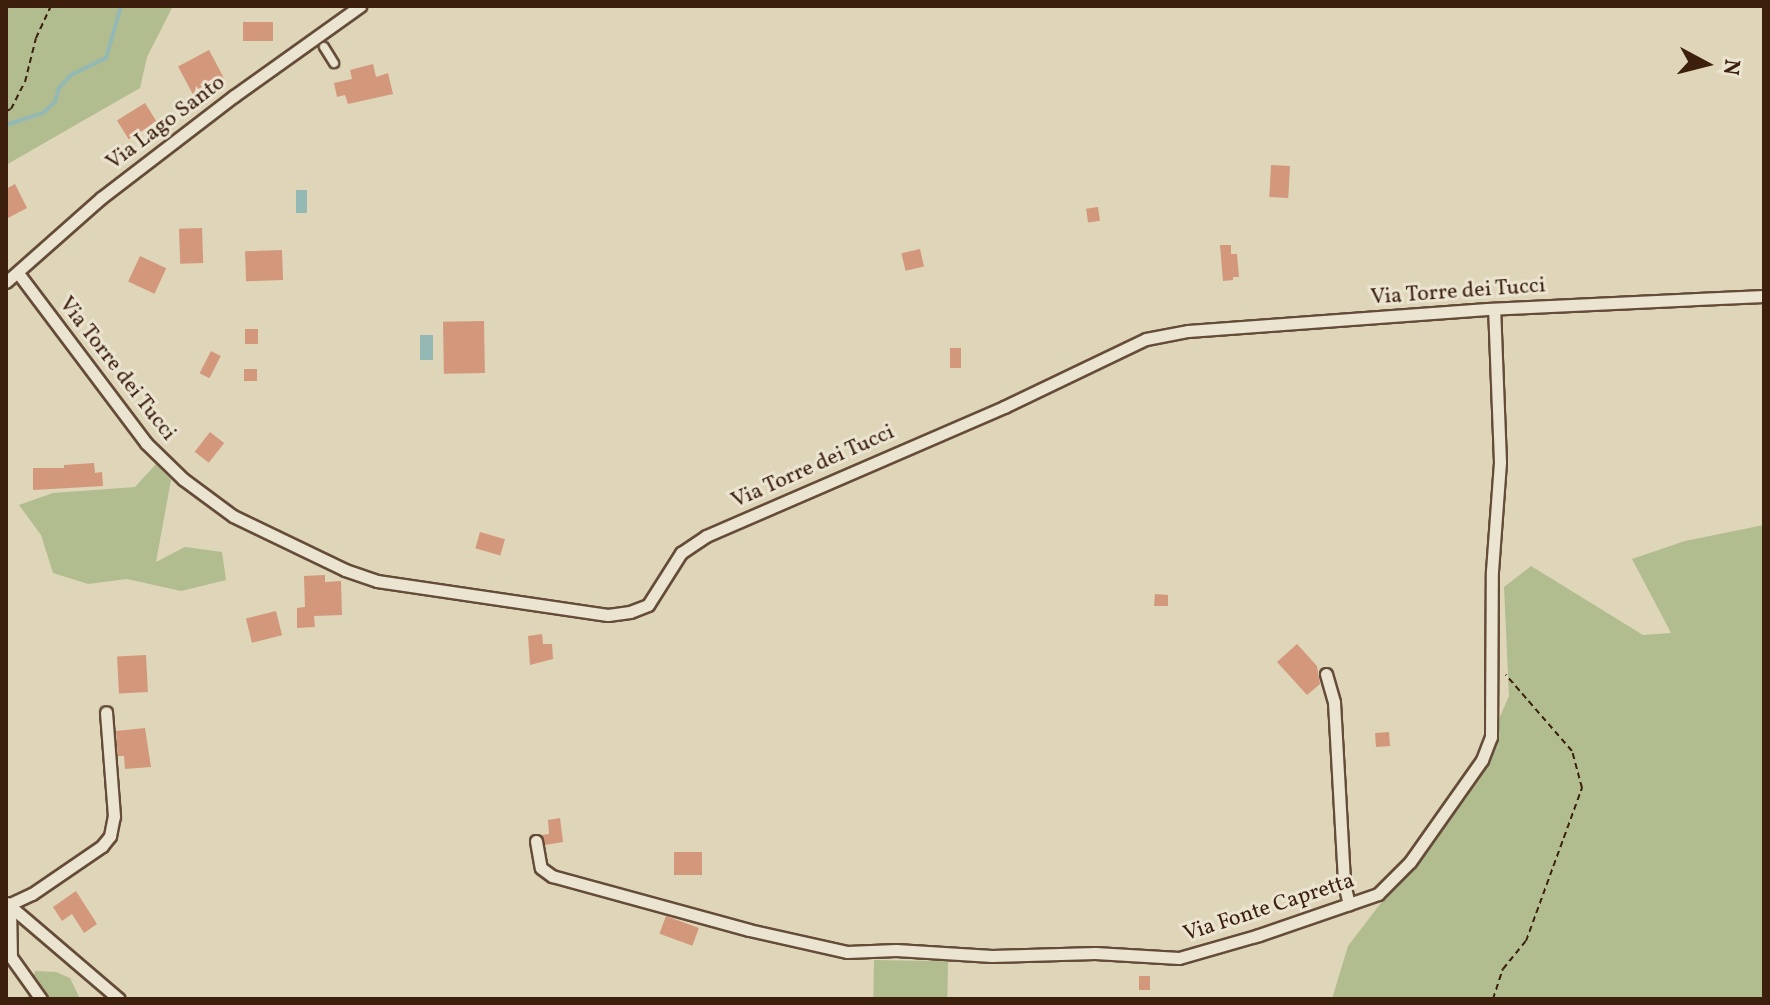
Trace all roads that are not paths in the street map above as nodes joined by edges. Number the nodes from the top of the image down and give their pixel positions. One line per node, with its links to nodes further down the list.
1 (360, 6): 4 (street, Via Lago Santo)
2 (324, 47): 3 (street)
3 (334, 63)
4 (18, 273): 5 (street, Via Lago Santo); 7 (street, Via Torre dei Tucci)
5 (6, 282)
6 (1764, 296): 7 (street, Via Torre dei Tucci)
7 (1494, 309): 12 (street, Via Fonte Capretta)
8 (1326, 674): 12 (street)
9 (106, 712): 11 (street)
10 (536, 841): 12 (street, Via Fonte Capretta)
11 (8, 904): 13 (street); 14 (street)
12 (1349, 904)
13 (41, 999)
14 (119, 999)

